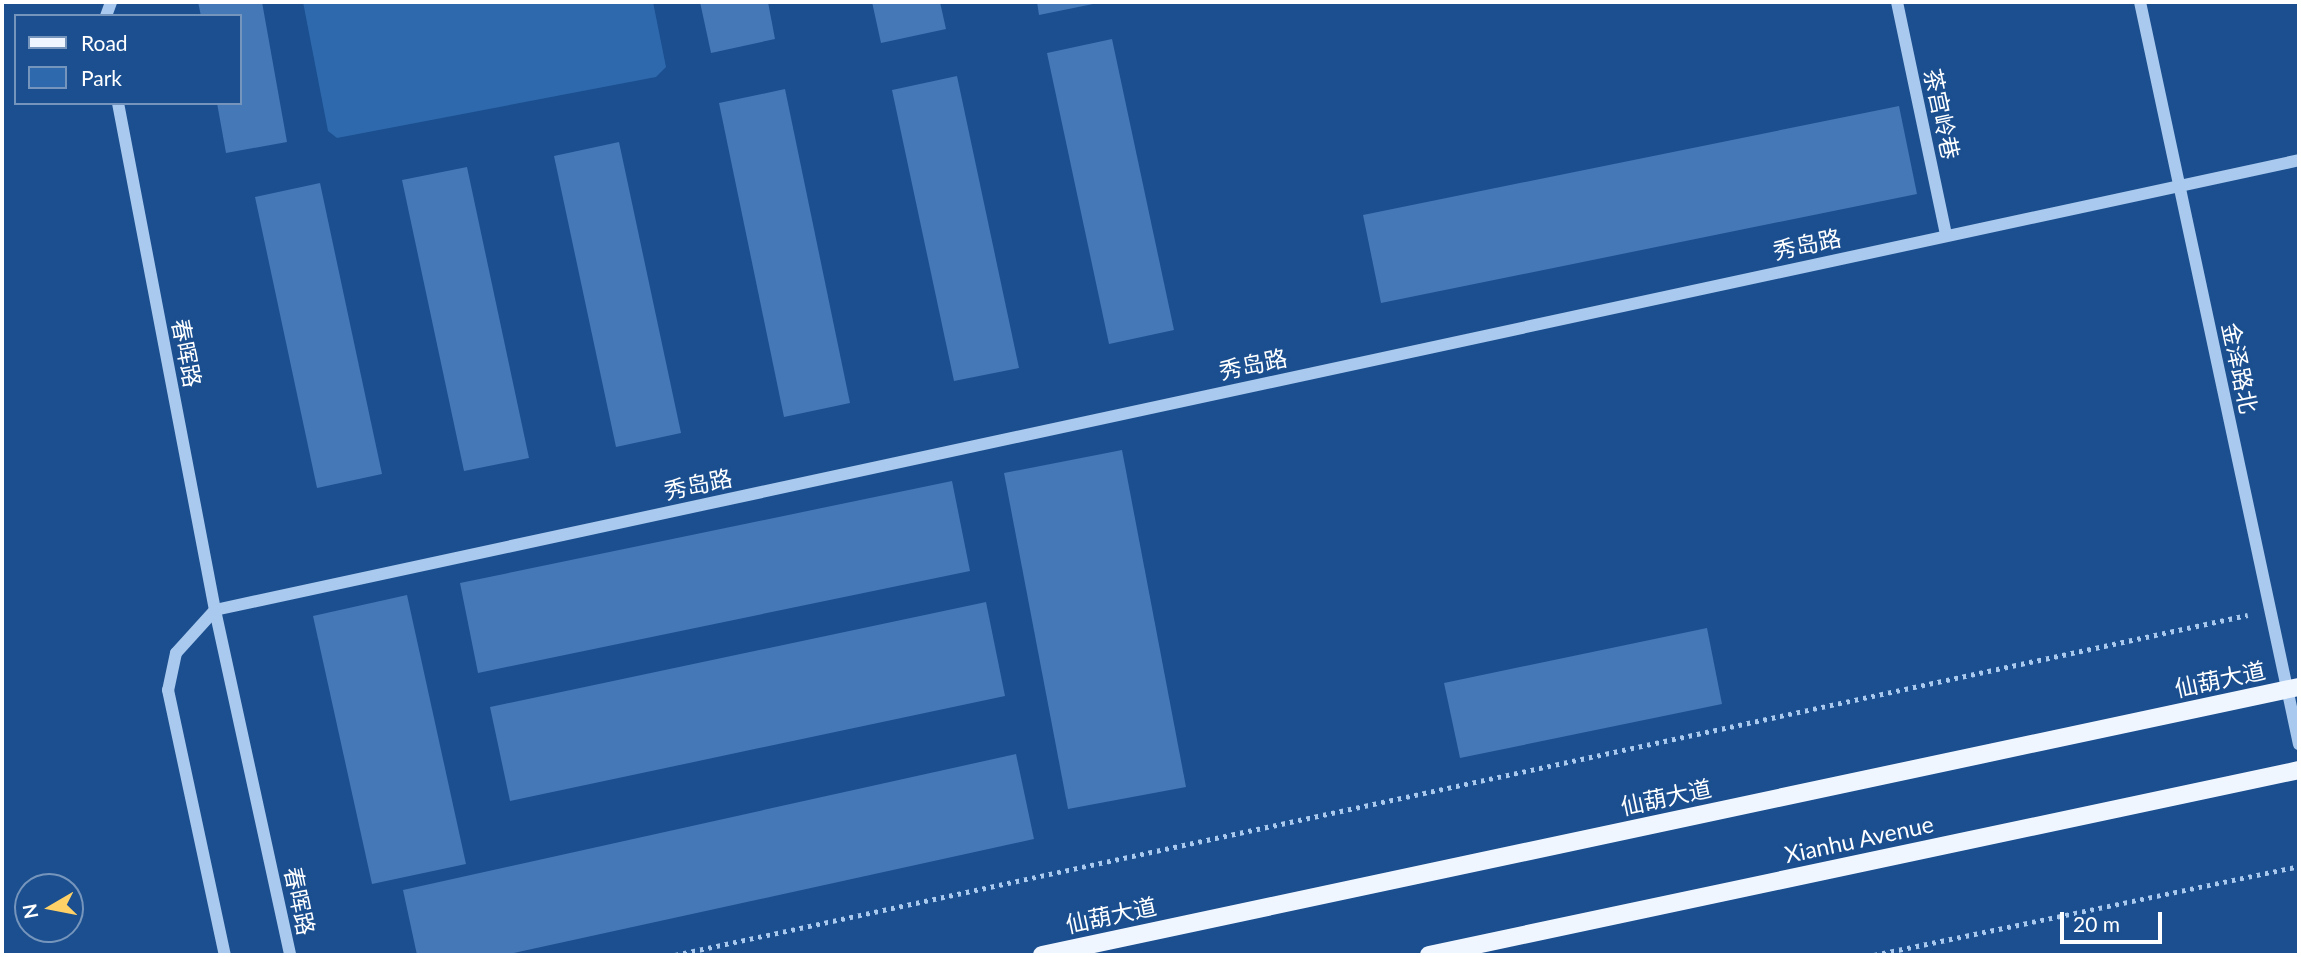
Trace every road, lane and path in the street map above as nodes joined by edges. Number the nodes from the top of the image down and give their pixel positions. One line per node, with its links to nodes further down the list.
1 (1897, 2): 6 (street, 茶宫岭巷)
2 (2140, 2): 5 (street, 金泽路北)
3 (118, 105): 7 (street, 春晖路)
4 (2299, 160): 5 (street, 秀岛路)
5 (2179, 184): 6 (street, 秀岛路); 8 (street, 金泽路北)
6 (1946, 235): 7 (street, 秀岛路)
7 (215, 610): 13 (street); 14 (street, 春晖路)
8 (2271, 610): 9 (street, 金泽路北); 15 (path)
9 (2294, 688): 10 (street, 金泽路北); 16 (main road, 仙葫大道)
10 (2299, 744)
11 (2299, 770): 17 (main road, Xianhu Avenue)
12 (2299, 866): 18 (path)
13 (225, 955)
14 (290, 955)
15 (675, 955)
16 (1042, 955)
17 (1429, 955)
18 (1874, 955)

